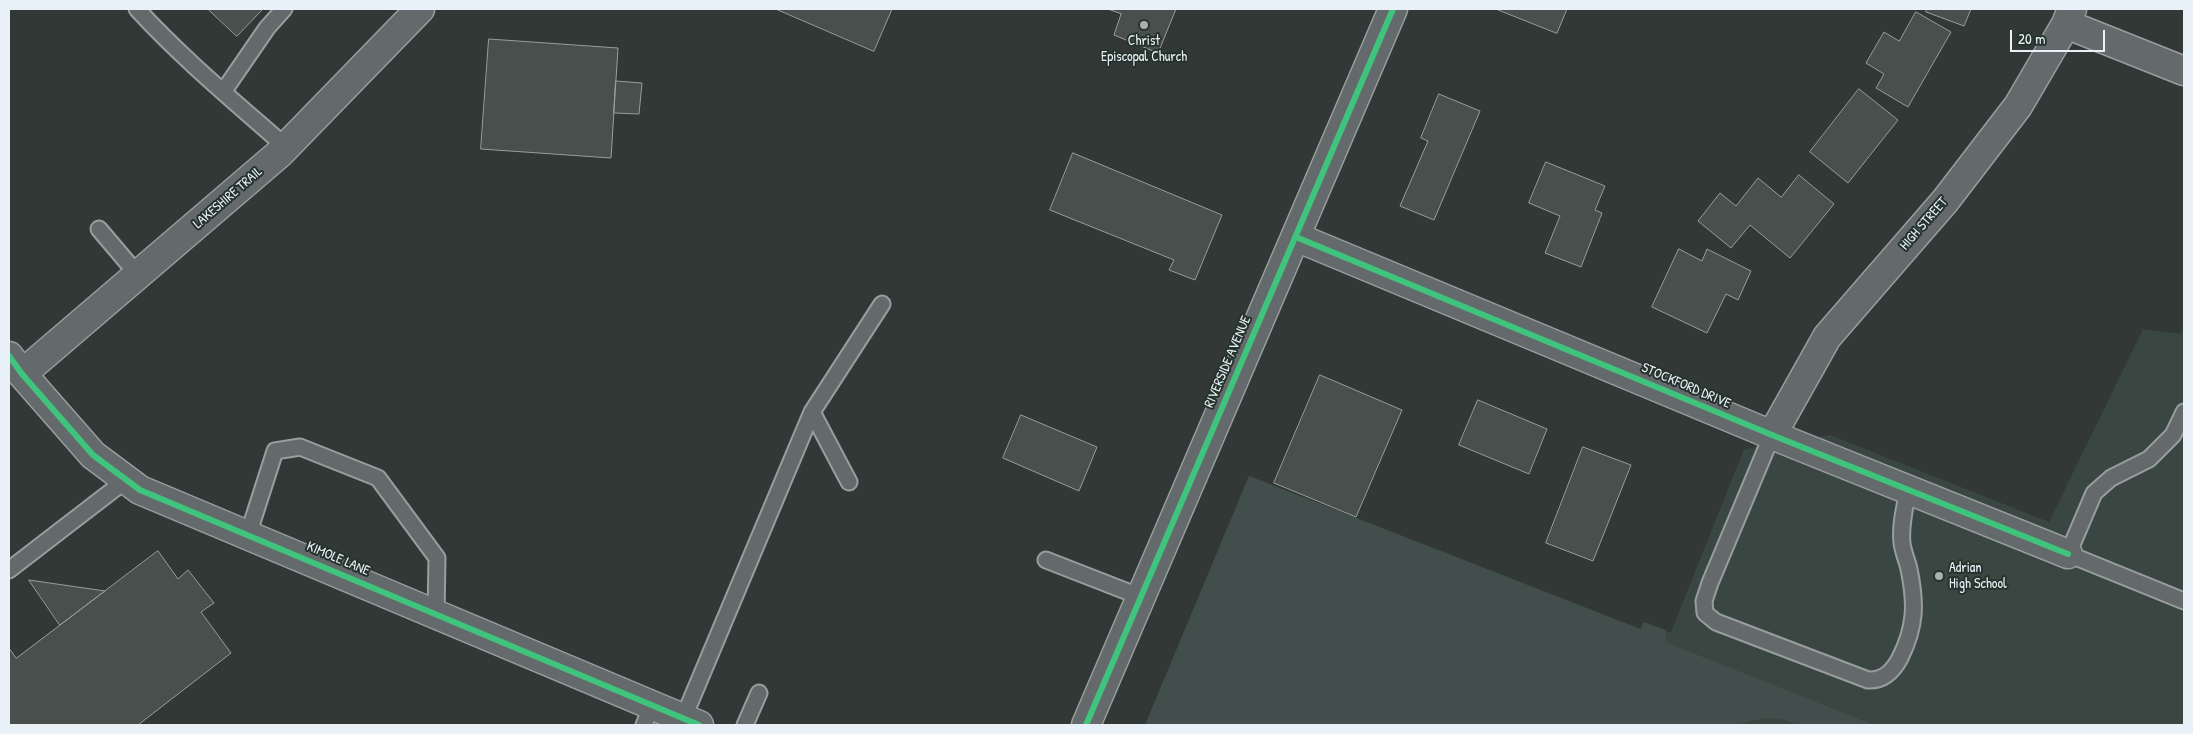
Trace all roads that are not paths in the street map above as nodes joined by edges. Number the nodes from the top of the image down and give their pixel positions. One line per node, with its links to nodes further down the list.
1 (137, 9): 7 (lane)
2 (284, 9): 7 (lane)
3 (420, 9): 8 (street, LAKESHIRE TRAIL)
4 (1393, 9): 10 (street, RIVERSIDE AVENUE)
5 (2069, 16): 6 (street); 16 (street, HIGH STREET)
6 (2184, 71)
7 (223, 92): 8 (lane)
8 (286, 147): 11 (street, LAKESHIRE TRAIL)
9 (99, 229): 11 (lane)
10 (1296, 237): 16 (street, STOCKFORD DRIVE); 24 (street, RIVERSIDE AVENUE)
11 (138, 275): 13 (street, LAKESHIRE TRAIL)
12 (882, 304): 14 (lane)
13 (13, 372): 17 (street, KIMOLE LANE)
14 (812, 412): 18 (lane); 29 (lane)
15 (2184, 412): 21 (lane)
16 (1772, 435): 19 (street, STOCKFORD DRIVE); 19 (lane)
17 (126, 480): 20 (street, KIMOLE LANE); 23 (lane)
18 (849, 482)
19 (1908, 490): 21 (street, STOCKFORD DRIVE)
20 (248, 535): 26 (street, KIMOLE LANE); 26 (lane)
21 (2068, 554): 25 (lane)
22 (1046, 560): 24 (lane)
23 (9, 570)
24 (1141, 597): 31 (street, RIVERSIDE AVENUE)
25 (2184, 601)
26 (436, 614): 28 (street, KIMOLE LANE)
27 (759, 693): 30 (lane)
28 (648, 715): 29 (street, KIMOLE LANE)
29 (691, 722)
30 (745, 725)
31 (1086, 725)

